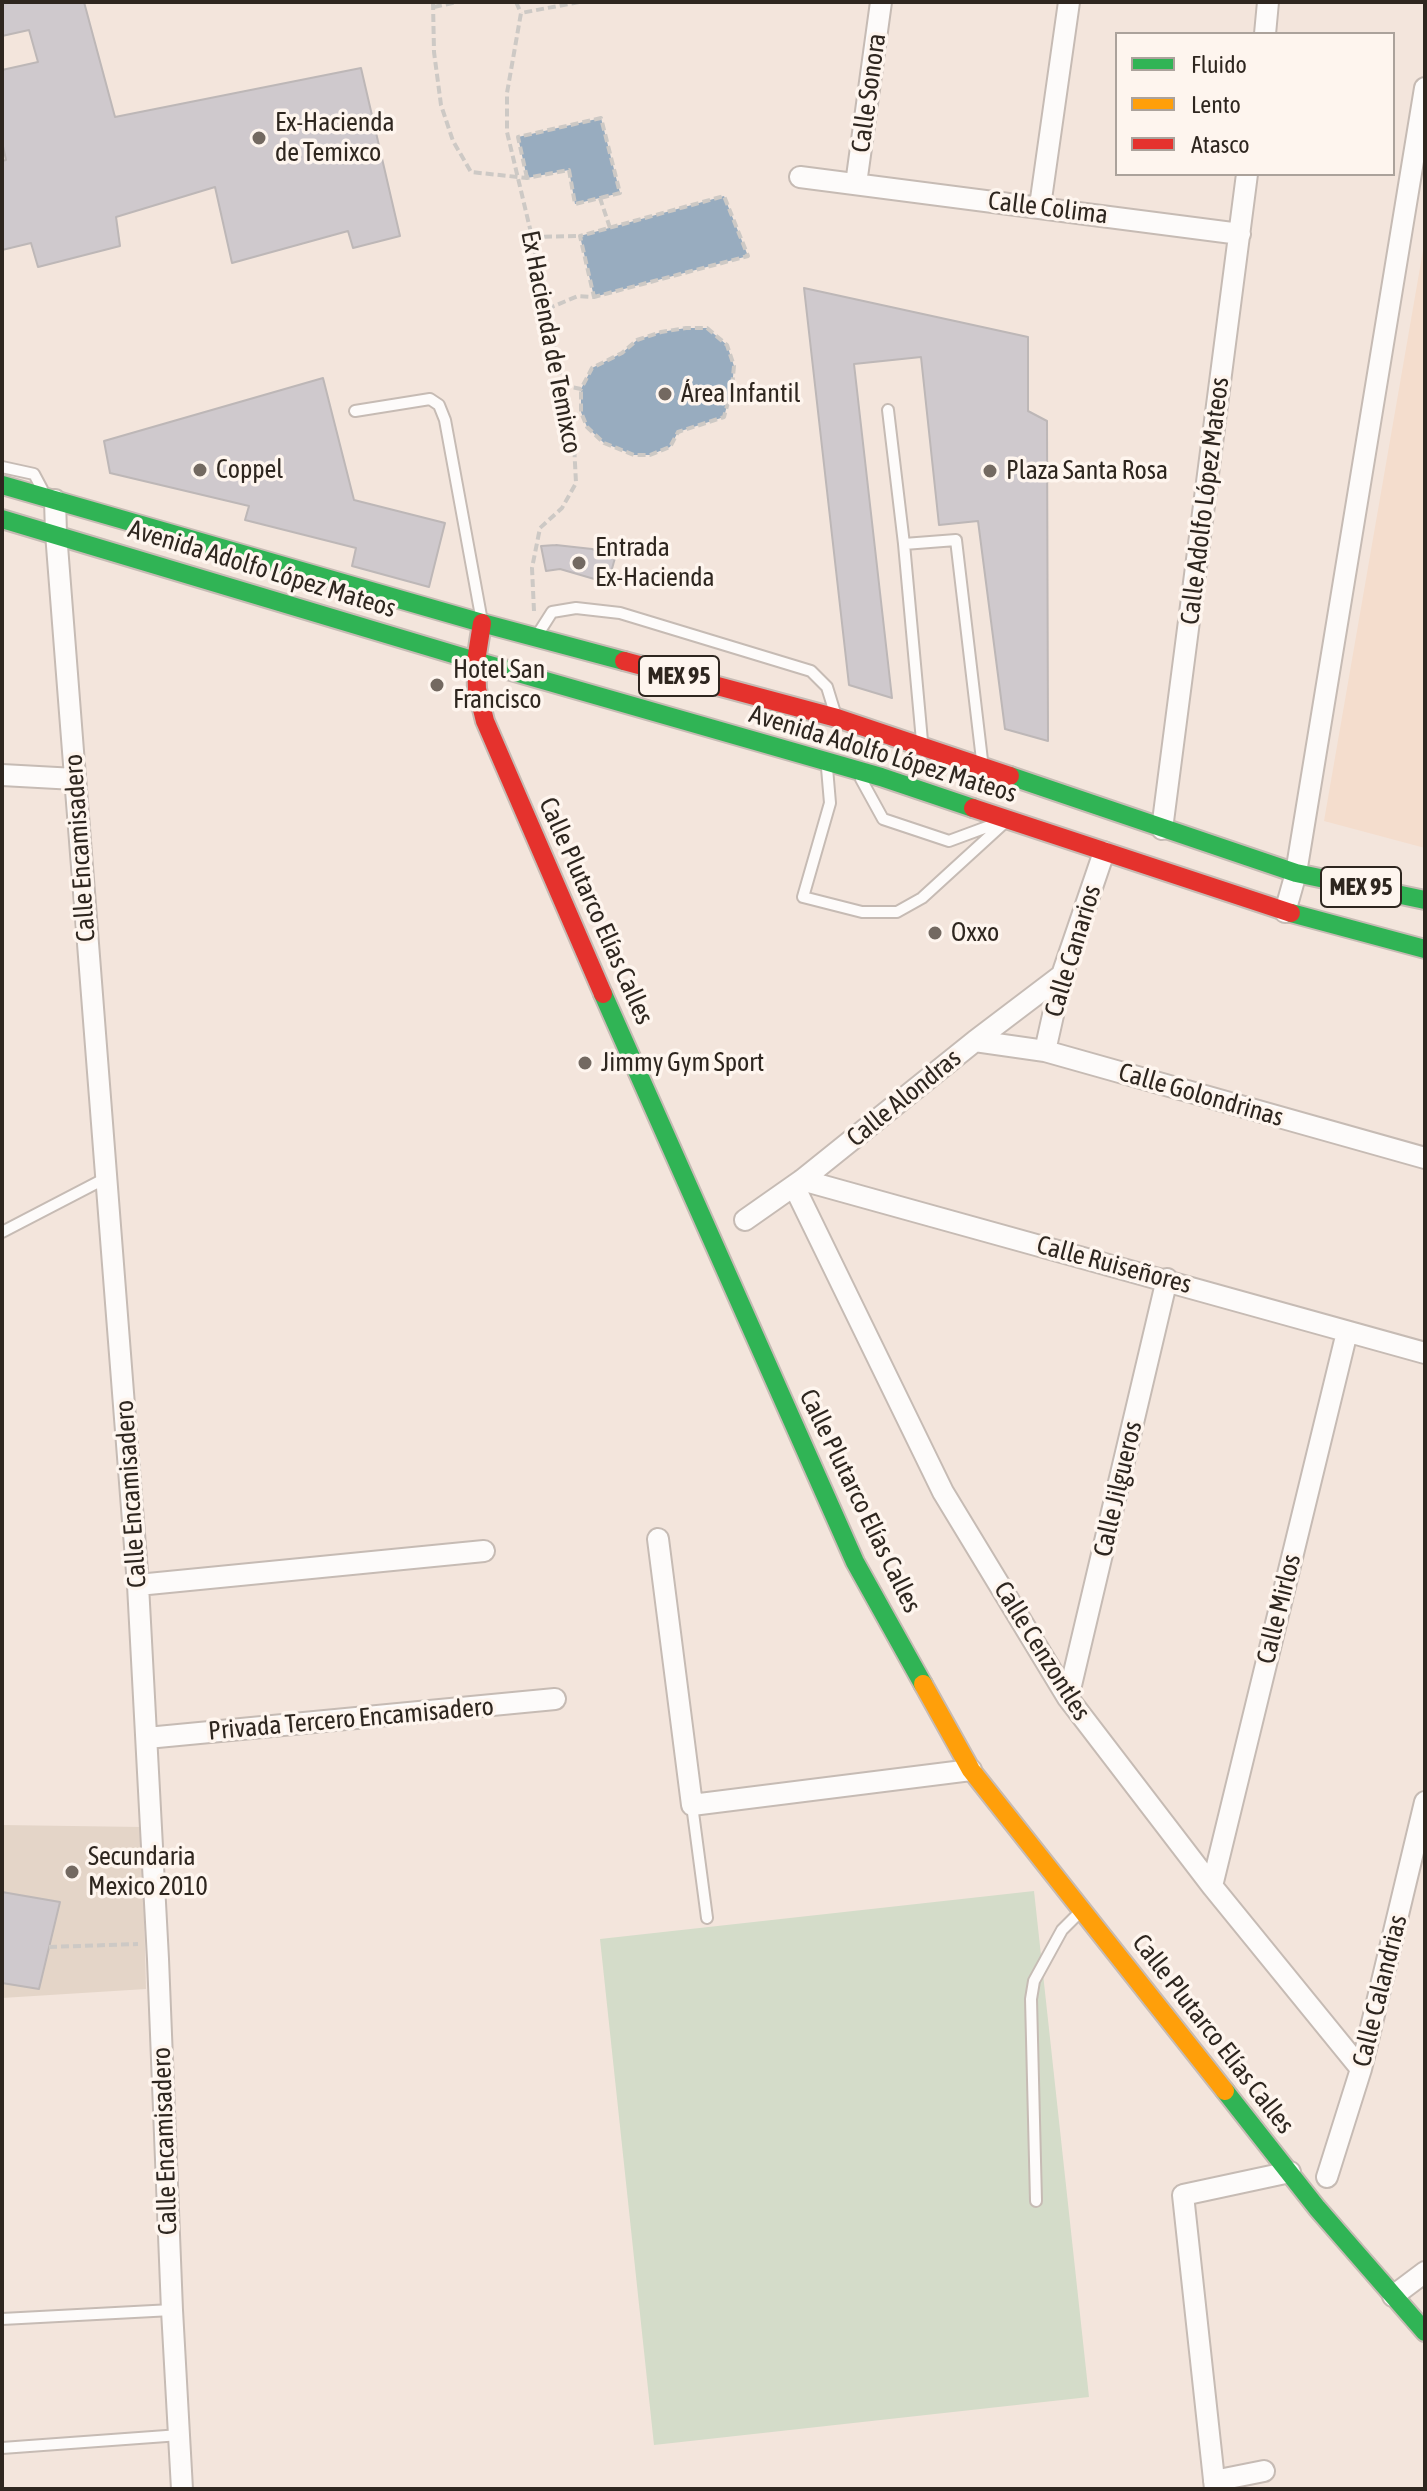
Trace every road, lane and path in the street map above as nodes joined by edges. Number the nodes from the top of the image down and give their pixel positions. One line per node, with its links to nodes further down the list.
1 (457, 2): 7 (path)
2 (516, 2): 8 (path)
3 (579, 2): 8 (path)
4 (881, 2): 15 (street, Calle Sonora)
5 (1069, 2): 17 (street)
6 (1268, 2): 9 (street)
7 (433, 4): 12 (path)
8 (521, 13): 12 (path, Ex Hacienda de Temixco)
9 (1265, 32)
10 (1425, 88): 48 (street)
11 (1247, 176): 19 (street, Calle Adolfo López Mateos)
12 (518, 177): 14 (path); 21 (path, Ex Hacienda de Temixco)
13 (800, 177): 15 (street, Calle Colima)
14 (527, 178): 16 (path); 16 (path)
15 (856, 184): 17 (street, Calle Colima)
16 (600, 198): 18 (path)
17 (1040, 206): 19 (street, Calle Colima)
18 (610, 228): 20 (path); 22 (path)
19 (1240, 234): 46 (street, Calle Adolfo López Mateos)
20 (580, 236): 21 (path); 22 (path)
21 (532, 237): 23 (path, Ex Hacienda de Temixco)
22 (594, 297): 23 (path)
23 (547, 309): 24 (path, Ex Hacienda de Temixco)
24 (562, 385): 25 (path); 35 (path, Ex Hacienda de Temixco)
25 (581, 389): 25 (path)
26 (888, 410): 33 (lane)
27 (355, 411): 34 (lane)
28 (2, 467): 30 (lane)
29 (2, 485): 30 (main road, Avenida Adolfo López Mateos / MEX 95)
30 (51, 499): 32 (street, Calle Encamisadero); 34 (main road, Avenida Adolfo López Mateos / MEX 95)
31 (2, 519): 32 (main road, Avenida Adolfo López Mateos / MEX 95)
32 (56, 533): 36 (main road, Avenida Adolfo López Mateos / MEX 95); 44 (street, Calle Encamisadero)
33 (904, 544): 38 (lane); 41 (lane)
34 (482, 623): 35 (main road, Avenida Adolfo López Mateos / MEX 95); 36 (main road, Calle Plutarco Elías Calles)
35 (535, 638): 37 (main road, Avenida Adolfo López Mateos / MEX 95); 37 (lane)
36 (476, 661): 40 (main road, Avenida Adolfo López Mateos / MEX 95); 69 (main road, Calle Plutarco Elías Calles)
37 (837, 718): 39 (main road, Avenida Adolfo López Mateos / MEX 95)
38 (922, 747): 39 (main road, Avenida Adolfo López Mateos / MEX 95); 41 (main road, Avenida Adolfo López Mateos / MEX 95)
39 (886, 757): 42 (main road, Avenida Adolfo López Mateos / MEX 95); 45 (main road, Avenida Adolfo López Mateos / MEX 95)
40 (827, 762): 42 (main road, Avenida Adolfo López Mateos / MEX 95); 45 (lane)
41 (983, 769): 46 (main road, Avenida Adolfo López Mateos / MEX 95)
42 (856, 770): 45 (lane)
43 (2, 775): 44 (street)
44 (75, 779): 56 (street, Calle Encamisadero)
45 (1008, 820): 47 (main road, Avenida Adolfo López Mateos / MEX 95)
46 (1162, 829): 48 (main road, Avenida Adolfo López Mateos / MEX 95)
47 (1104, 852): 50 (main road, Avenida Adolfo López Mateos / MEX 95); 52 (street, Calle Canarios)
48 (1296, 873): 49 (main road, Avenida Adolfo López Mateos / MEX 95); 50 (street)
49 (1425, 900)
50 (1285, 912): 51 (main road, Avenida Adolfo López Mateos / MEX 95)
51 (1425, 949)
52 (1062, 975): 53 (street, Calle Alondras); 54 (street, Calle Canarios)
53 (975, 1041): 54 (street, Calle Golondrinas); 57 (street, Calle Alondras)
54 (1045, 1051): 55 (street, Calle Golondrinas)
55 (1425, 1158)
56 (106, 1178): 59 (lane); 65 (street, Calle Encamisadero)
57 (798, 1183): 58 (street, Calle Alondras); 60 (street, Calle Ruiseñores); 66 (street, Calle Cenzontles)
58 (745, 1220)
59 (2, 1232)
60 (1167, 1279): 61 (street, Calle Ruiseñores); 66 (street, Calle Jilgueros)
61 (1347, 1332): 62 (street, Calle Ruiseñores); 72 (street, Calle Mirlos)
62 (1425, 1353)
63 (658, 1539): 71 (street)
64 (484, 1551): 65 (street)
65 (138, 1585): 68 (street, Calle Encamisadero)
66 (1068, 1698): 72 (street, Calle Cenzontles)
67 (555, 1699): 68 (street, Privada Tercero Encamisadero)
68 (147, 1738): 75 (street, Calle Encamisadero)
69 (971, 1770): 71 (street); 73 (main road, Calle Plutarco Elías Calles)
70 (1425, 1802): 77 (street, Calle Calandrias)
71 (692, 1805): 74 (lane)
72 (1212, 1886): 77 (street, Calle Cenzontles)
73 (1082, 1910): 78 (main road, Calle Plutarco Elías Calles); 80 (lane)
74 (707, 1918)
75 (158, 1942): 76 (path); 83 (street, Calle Encamisadero)
76 (49, 1947)
77 (1361, 2069): 79 (street, Calle Calandrias)
78 (1290, 2172): 82 (main road, Calle Plutarco Elías Calles); 89 (street)
79 (1327, 2177)
80 (1036, 2201)
81 (1425, 2272): 82 (street)
82 (1393, 2296): 85 (main road, Calle Plutarco Elías Calles)
83 (172, 2310): 84 (lane); 86 (street, Calle Encamisadero)
84 (2, 2319)
85 (1425, 2332)
86 (180, 2435): 87 (lane); 90 (street, Calle Encamisadero)
87 (2, 2448)
88 (1264, 2471): 89 (street)
89 (1214, 2485)
90 (182, 2489)

